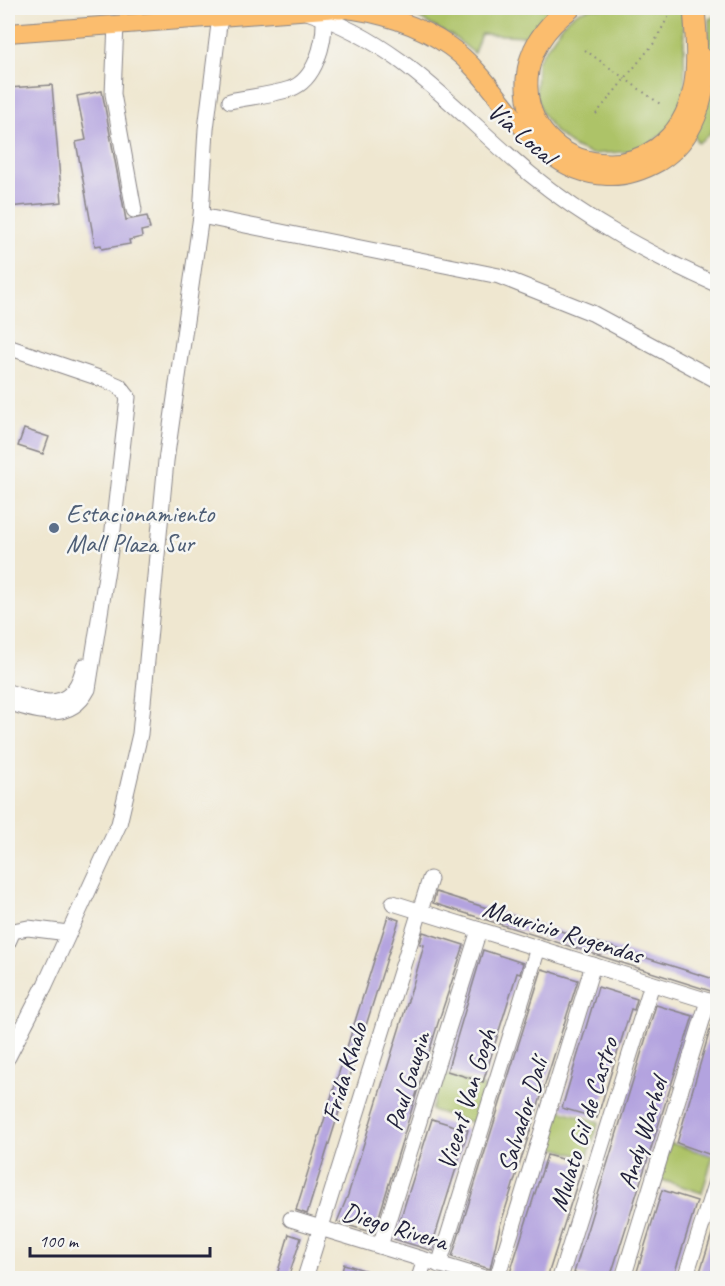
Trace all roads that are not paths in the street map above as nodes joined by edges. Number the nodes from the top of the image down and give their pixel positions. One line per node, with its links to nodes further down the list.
1 (570, 8): 3 (highway)
2 (334, 11): 3 (main road); 4 (main road); 7 (street); 10 (street, Vía Local)
3 (700, 15)
4 (220, 16): 5 (main road); 9 (street)
5 (116, 24): 6 (main road); 8 (street)
6 (8, 33)
7 (230, 101)
8 (134, 210)
9 (201, 216): 13 (street); 20 (street)
10 (717, 285)
11 (8, 347): 15 (street)
12 (8, 355): 14 (street)
13 (717, 381)
14 (8, 692)
15 (8, 702)
16 (430, 879): 18 (street, Frida Khalo)
17 (393, 903): 18 (street, Mauricio Rugendas)
18 (420, 912): 19 (street, Mauricio Rugendas); 29 (street, Frida Khalo)
19 (479, 930): 22 (street, Mauricio Rugendas); 30 (street, Paul Gaugin)
20 (68, 933): 21 (street); 26 (street)
21 (8, 942)
22 (538, 948): 23 (street, Mauricio Rugendas); 31 (street, Vicent Van Gogh)
23 (593, 965): 24 (street, Mauricio Rugendas); 35 (street, Salvador Dalí)
24 (652, 984): 25 (street, Mauricio Rugendas); 36 (street, Mulato Gil de Castro)
25 (713, 1003): 37 (street, Andy Warhol)
26 (8, 1057)
27 (717, 1175): 38 (street)
28 (291, 1219): 29 (street, Diego Rivera)
29 (321, 1228): 30 (street, Diego Rivera); 32 (street, Frida Khalo)
30 (380, 1246): 31 (street, Diego Rivera)
31 (432, 1262): 33 (street, Vicent Van Gogh); 34 (street, Diego Rivera)
32 (305, 1278)
33 (419, 1278)
34 (484, 1278)
35 (497, 1278)
36 (560, 1278)
37 (623, 1278)
38 (685, 1278)

